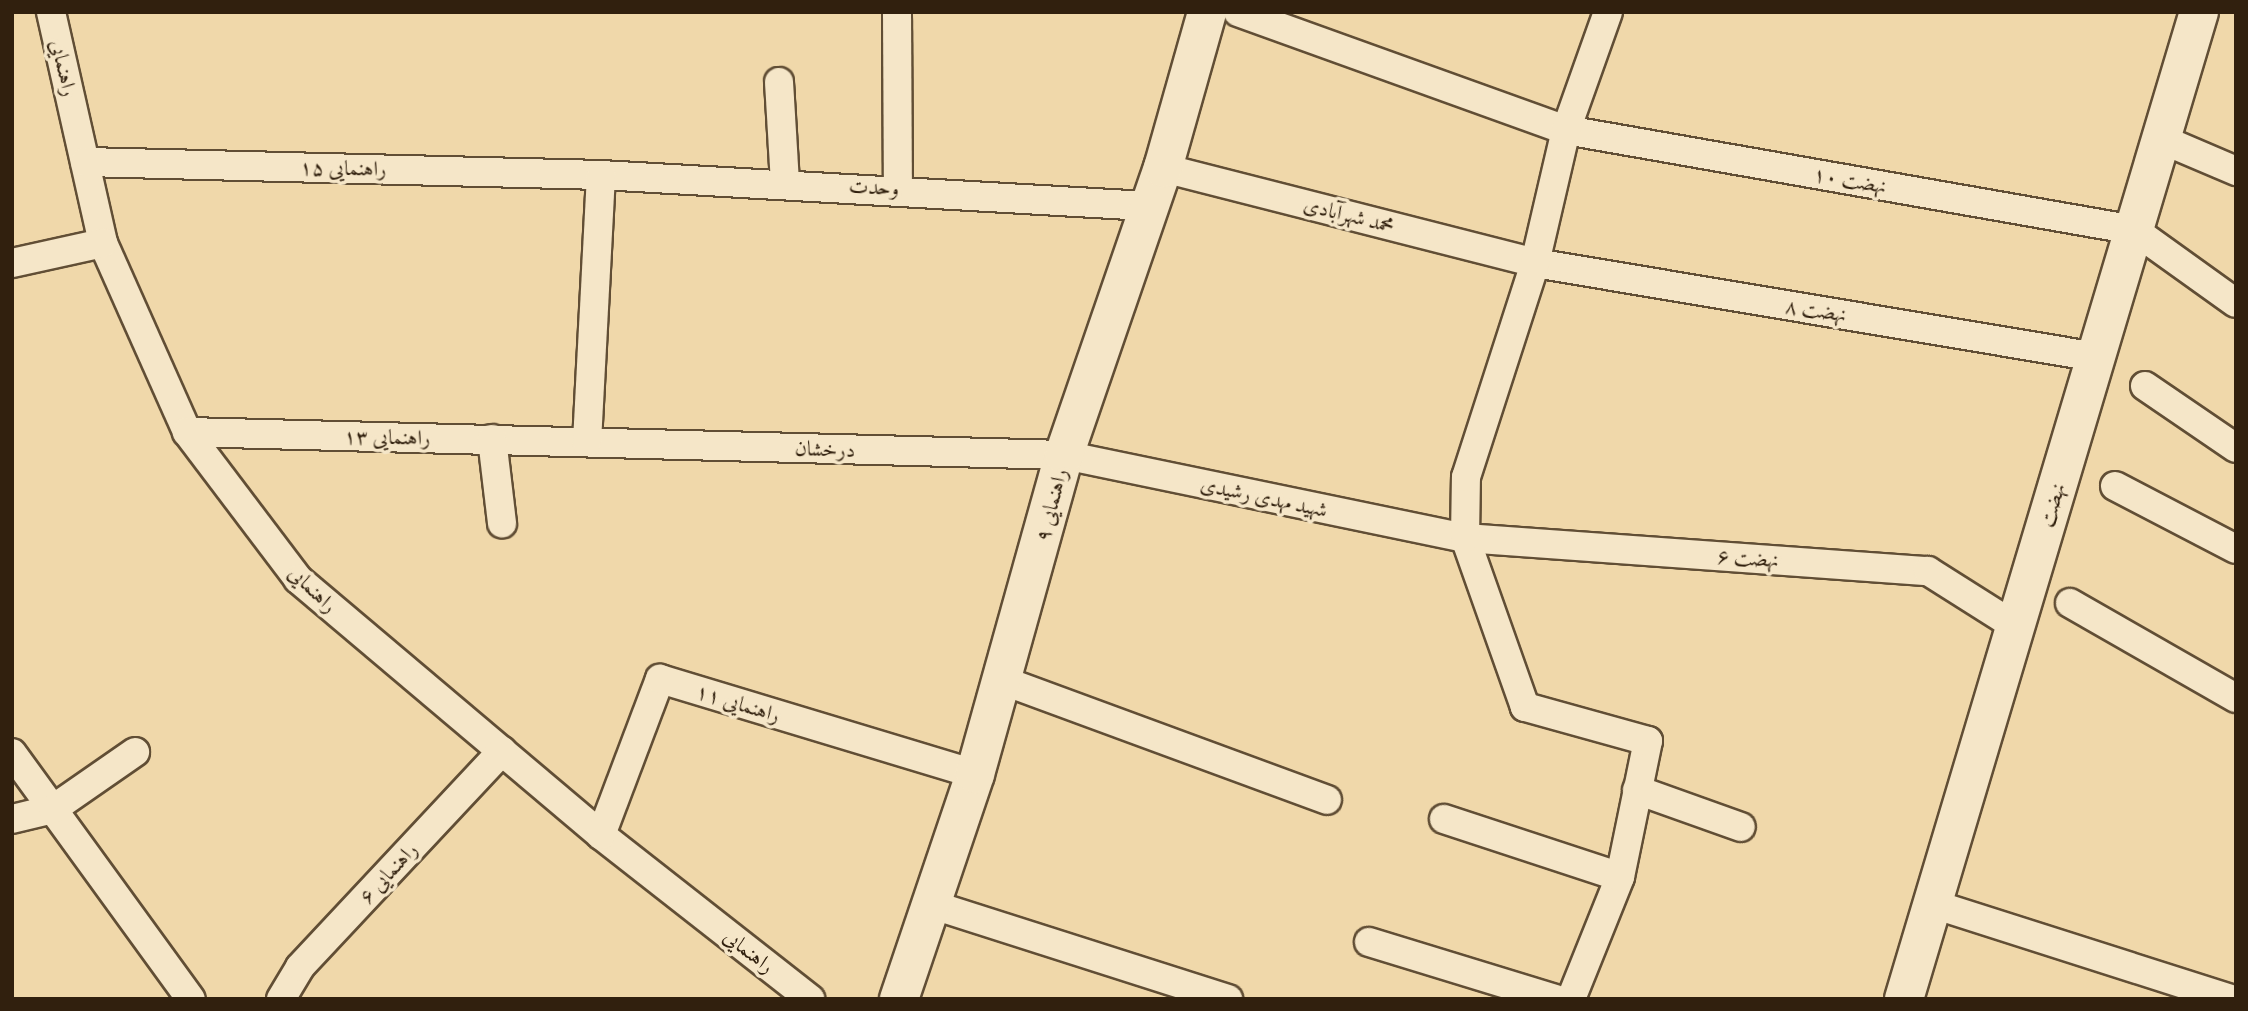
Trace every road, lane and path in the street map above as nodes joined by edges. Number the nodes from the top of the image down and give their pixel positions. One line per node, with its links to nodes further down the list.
1 (51, 12): 10 (street, راهنمایی)
2 (897, 12): 15 (street)
3 (1208, 12): 11 (street, راهنمایی ۹)
4 (1238, 12): 8 (street, نهضت ۱۰)
5 (1608, 12): 8 (street)
6 (2199, 12): 9 (street, نهضت)
7 (779, 82): 14 (street)
8 (1566, 130): 17 (street, نهضت ۱۰); 20 (street)
9 (2161, 139): 12 (street); 17 (street, نهضت)
10 (85, 162): 13 (street, راهنمایی ۱۵); 18 (street, راهنمایی)
11 (1163, 168): 16 (street, راهنمایی ۹); 20 (street, محمد شهرآبادی)
12 (2236, 171)
13 (601, 175): 14 (street, وحدت); 26 (street)
14 (785, 183): 15 (street, وحدت)
15 (898, 188): 16 (street, وحدت)
16 (1147, 206): 28 (street, راهنمایی ۹)
17 (2134, 230): 21 (street); 22 (street, نهضت)
18 (103, 243): 19 (street); 24 (street, راهنمایی)
19 (12, 263)
20 (1535, 263): 22 (street, نهضت ۸); 31 (street)
21 (2236, 303)
22 (2096, 357): 34 (street, نهضت)
23 (2145, 386): 27 (street)
24 (187, 432): 25 (street, راهنمایی ۱۳); 37 (street, راهنمایی)
25 (492, 439): 26 (street, راهنمایی ۱۳); 30 (street)
26 (587, 442): 28 (street, درخشان)
27 (2236, 448)
28 (1064, 455): 31 (street, شهید مهدی رشیدی); 35 (street, راهنمایی ۹)
29 (2115, 486): 32 (street)
30 (502, 523)
31 (1465, 538): 34 (street, نهضت ۶); 41 (street)
32 (2236, 549)
33 (2070, 603): 36 (street)
34 (2015, 626): 50 (street, نهضت)
35 (1004, 681): 40 (street, راهنمایی ۹); 42 (street)
36 (2233, 690)
37 (502, 751): 47 (street, راهنمایی); 53 (street, راهنمایی ۶)
38 (135, 752): 43 (street)
39 (12, 753): 43 (street)
40 (975, 774): 47 (street, راهنمایی ۱۱); 49 (street, راهنمایی ۹)
41 (1637, 790): 46 (street); 48 (street)
42 (1328, 800)
43 (53, 809): 45 (street); 52 (street)
44 (1444, 819): 48 (street)
45 (12, 820)
46 (1741, 827)
47 (601, 835): 54 (street, راهنمایی)
48 (1620, 877): 58 (street)
49 (930, 904): 55 (street, راهنمایی ۹); 56 (street)
50 (1933, 904): 59 (street, نهضت); 60 (street)
51 (1369, 942): 57 (street)
52 (191, 999)
53 (281, 999)
54 (810, 999)
55 (899, 999)
56 (1228, 999)
57 (1555, 999)
58 (1571, 999)
59 (1904, 999)
60 (2231, 999)

